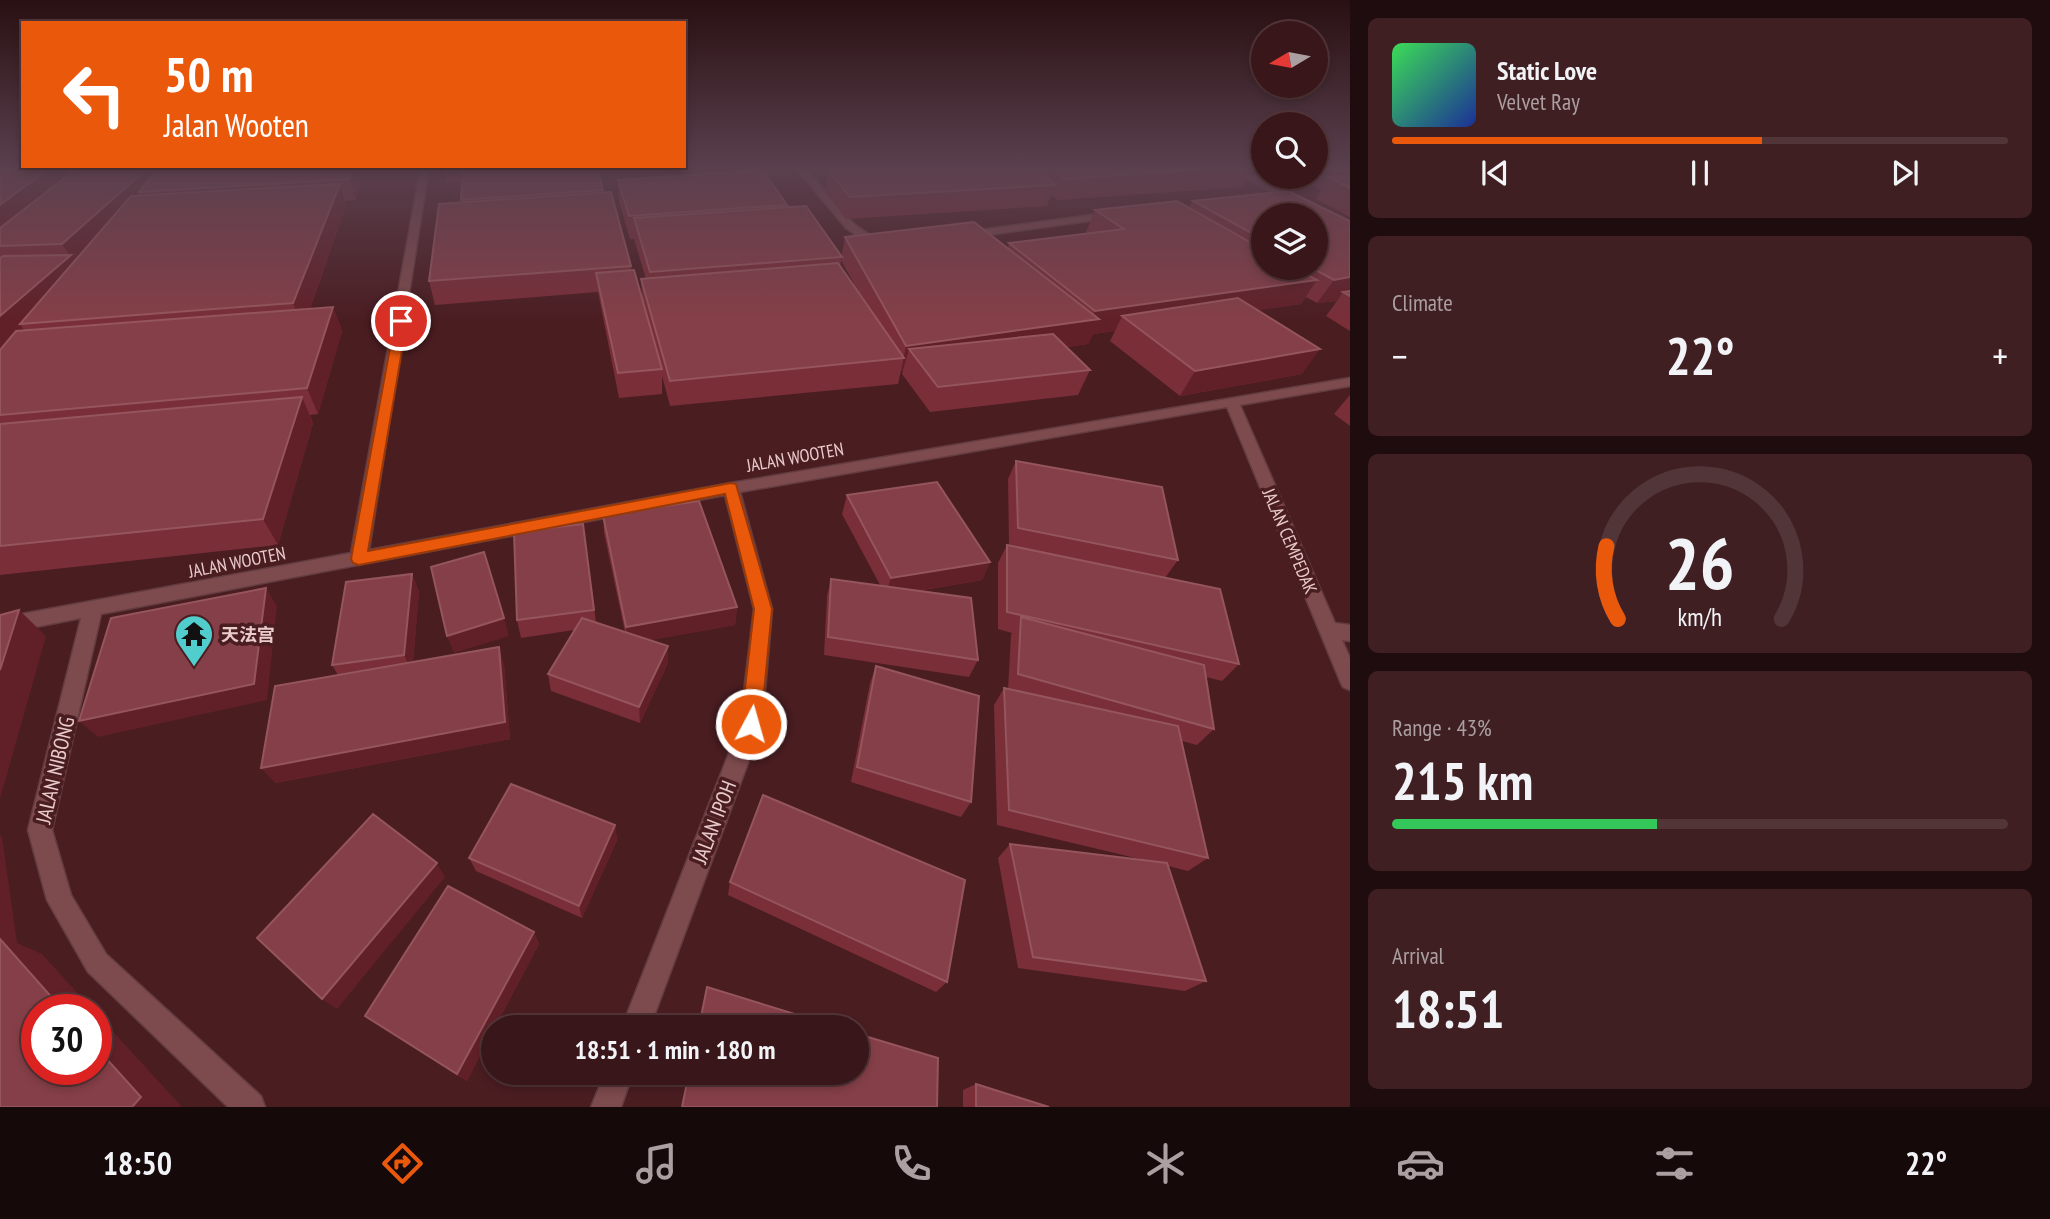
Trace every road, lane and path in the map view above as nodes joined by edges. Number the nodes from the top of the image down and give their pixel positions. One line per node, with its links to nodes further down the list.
1 (416, 218): 9 (street)
2 (843, 218): 5 (street)
3 (1093, 218): 4 (street)
4 (950, 237)
5 (893, 241)
6 (1350, 382): 7 (street, JALAN WOOTEN)
7 (1231, 401): 8 (street, JALAN WOOTEN); 12 (street, JALAN CEMPEDAK)
8 (731, 488): 9 (street, JALAN WOOTEN); 15 (street, JALAN IPOH)
9 (359, 559): 10 (street, JALAN WOOTEN)
10 (93, 609): 11 (street, JALAN WOOTEN); 17 (street, JALAN NIBONG)
11 (0, 626)
12 (1328, 630): 13 (street); 14 (street, JALAN CEMPEDAK)
13 (1350, 633)
14 (1350, 681)
15 (641, 1015)
16 (614, 1085): 18 (street)
17 (250, 1107)
18 (606, 1107)

